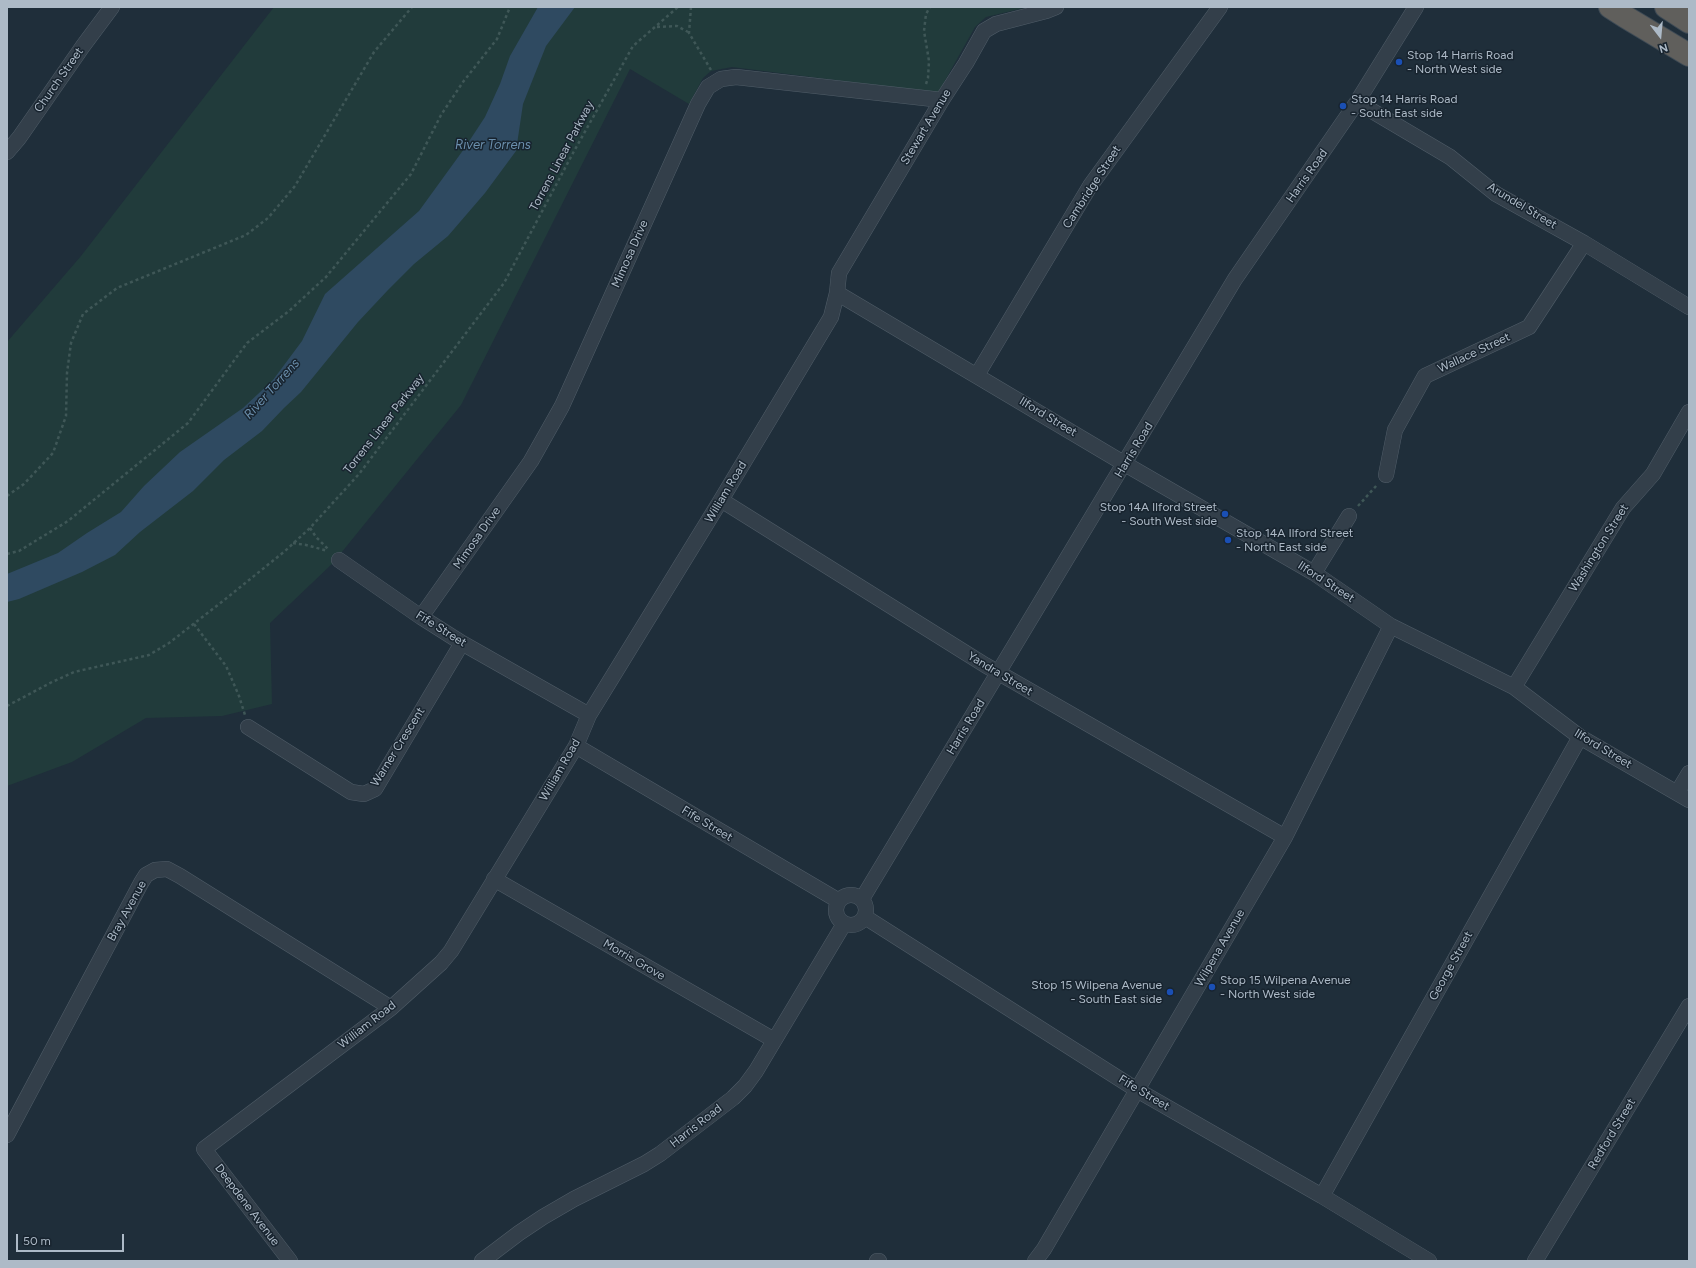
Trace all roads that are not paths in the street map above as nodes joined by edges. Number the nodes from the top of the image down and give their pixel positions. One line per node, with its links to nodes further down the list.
1 (112, 7): 11 (street, Church Street)
2 (1056, 7): 9 (street, Stewart Avenue)
3 (1416, 7): 10 (street, Harris Road)
4 (1610, 7): 8 (highway)
5 (1666, 7): 7 (highway)
6 (1216, 8): 15 (street, Cambridge Street)
7 (1689, 22)
8 (1689, 54)
9 (942, 100): 13 (street, Stewart Avenue); 23 (street, Mimosa Drive)
10 (1357, 102): 12 (street, Arundel Street); 17 (street, Harris Road)
11 (7, 152)
12 (1584, 243): 14 (street, Arundel Street); 18 (street, Wallace Street)
13 (837, 293): 15 (street, Ilford Street); 19 (street, William Road)
14 (1689, 307)
15 (977, 375): 17 (street, Ilford Street)
16 (1689, 412): 27 (street, Washington Street)
17 (1125, 464): 22 (street, Ilford Street); 26 (street, Harris Road)
18 (1386, 475)
19 (721, 500): 26 (street, Yandra Street); 28 (street, William Road)
20 (1349, 516): 22 (street)
21 (339, 560): 23 (street, Fife Street)
22 (1314, 573): 24 (street, Ilford Street)
23 (421, 618): 25 (street, Fife Street)
24 (1391, 626): 27 (street, Ilford Street); 34 (street, Wilpena Avenue)
25 (462, 643): 28 (street, Fife Street); 29 (street, Warner Crescent)
26 (999, 674): 34 (street, Yandra Street); 36 (street, Harris Road)
27 (1514, 687): 30 (street, Ilford Street)
28 (588, 715): 31 (street, William Road)
29 (248, 727)
30 (1580, 737): 33 (street, Ilford Street); 46 (street, George Street)
31 (576, 746): 35 (street, William Road); 37 (street, Fife Street)
32 (1689, 773): 33 (street)
33 (1683, 797)
34 (1285, 837): 43 (street, Wilpena Avenue)
35 (494, 879): 41 (street, William Road); 42 (street, Morris Grove)
36 (862, 899): 37 (street); 38 (street)
37 (839, 901): 39 (street)
38 (865, 917): 39 (street); 43 (street, Fife Street)
39 (844, 924): 42 (street, Harris Road)
40 (1689, 1006): 52 (street, Redford Street)
41 (391, 1008): 44 (street, Bray Avenue); 45 (street, William Road)
42 (774, 1040): 49 (street, Harris Road)
43 (1137, 1090): 46 (street, Fife Street); 50 (street, Wilpena Avenue)
44 (7, 1135)
45 (204, 1149): 48 (street, Deepdene Avenue)
46 (1322, 1196): 47 (street, Fife Street)
47 (1411, 1256): 51 (street, Fife Street)
48 (290, 1261)
49 (482, 1261)
50 (1036, 1261)
51 (1429, 1261)
52 (1535, 1261)

